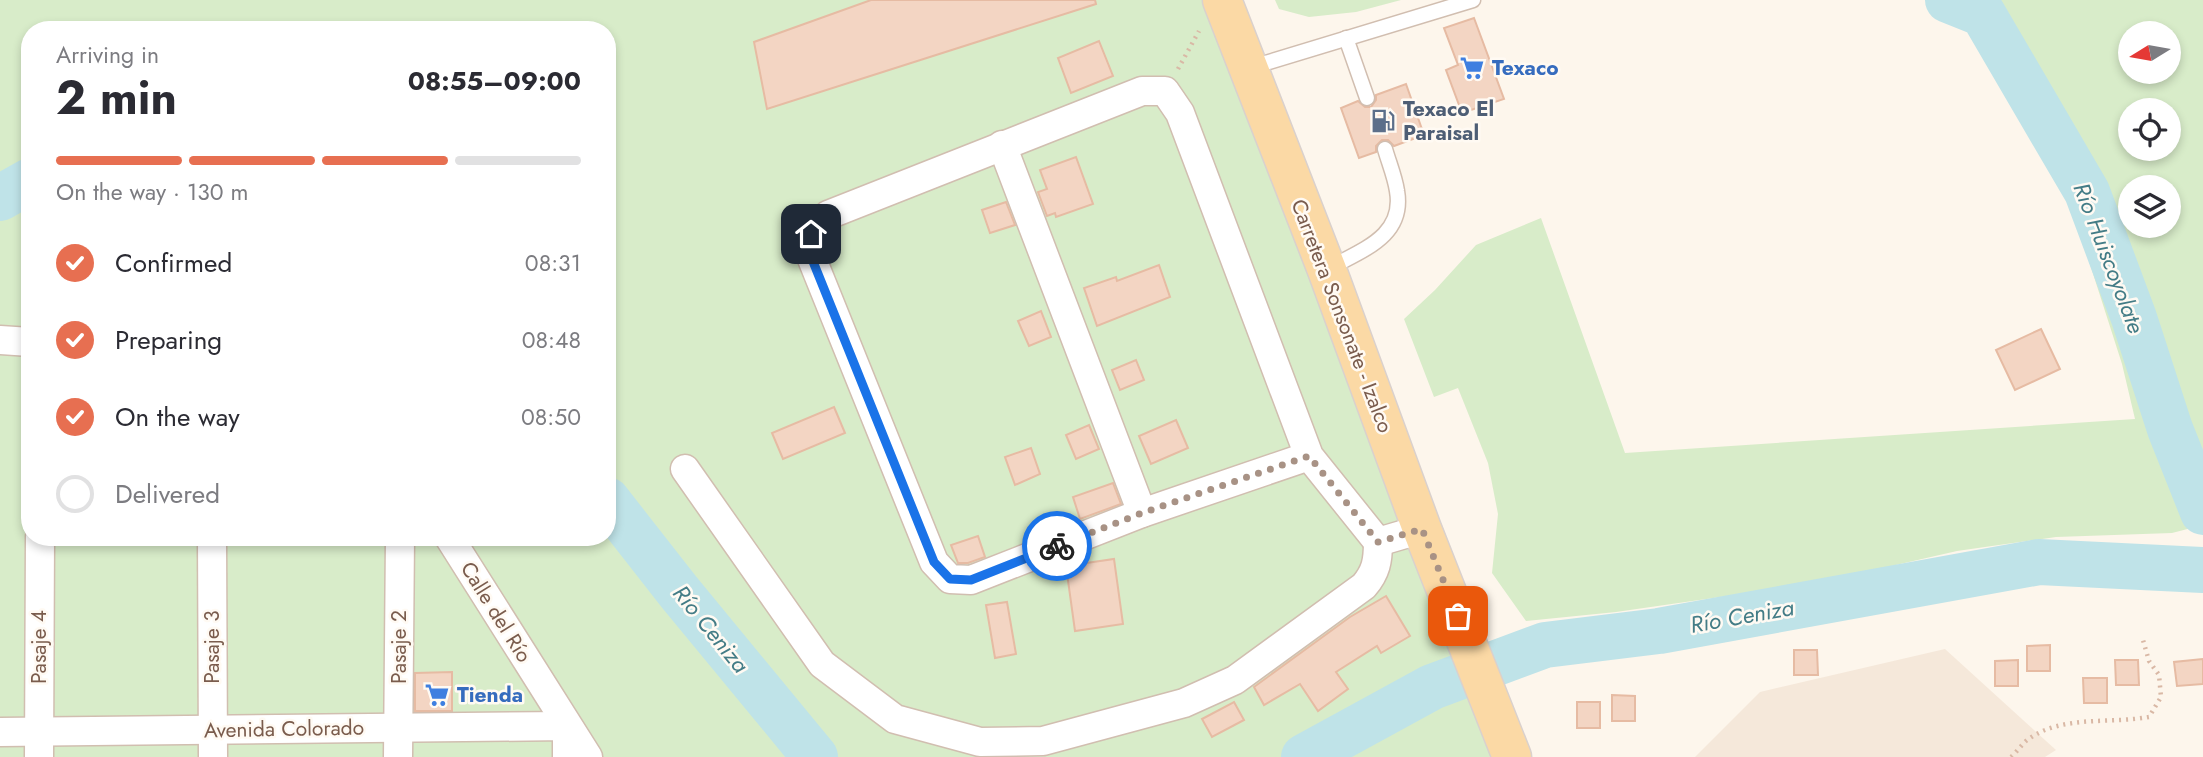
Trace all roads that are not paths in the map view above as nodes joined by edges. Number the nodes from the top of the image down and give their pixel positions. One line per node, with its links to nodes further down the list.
1 (1473, 0): 3 (lane)
2 (1213, 11): 4 (main road, Carretera Sonsonate - Izalco)
3 (1346, 38): 4 (lane); 5 (lane)
4 (1248, 69): 8 (main road, Carretera Sonsonate - Izalco)
5 (1367, 98)
6 (1002, 145): 11 (street); 13 (street); 13 (street)
7 (1385, 149): 8 (lane)
8 (1327, 270): 14 (main road, Carretera Sonsonate - Izalco)
9 (0, 340): 10 (street)
10 (21, 341)
11 (1309, 456): 13 (street); 15 (street)
12 (685, 469): 15 (street)
13 (1142, 513)
14 (1422, 529): 15 (street); 25 (main road, Carretera Sonsonate - Izalco)
15 (1378, 542)
16 (40, 546): 24 (street, Pasaje 4)
17 (212, 546): 23 (street, Pasaje 3)
18 (400, 546): 21 (street, Pasaje 2)
19 (455, 546): 20 (street, Calle del Río)
20 (567, 726): 21 (street, Avenida Colorado); 27 (street); 28 (street, Calle del Río)
21 (399, 728): 23 (street, Avenida Colorado); 26 (street, Pasaje 2)
22 (0, 732): 24 (street, Avenida Colorado)
23 (213, 743): 24 (street, Avenida Colorado)
24 (39, 744)
25 (1511, 753)
26 (398, 757)
27 (567, 757)
28 (588, 757)

